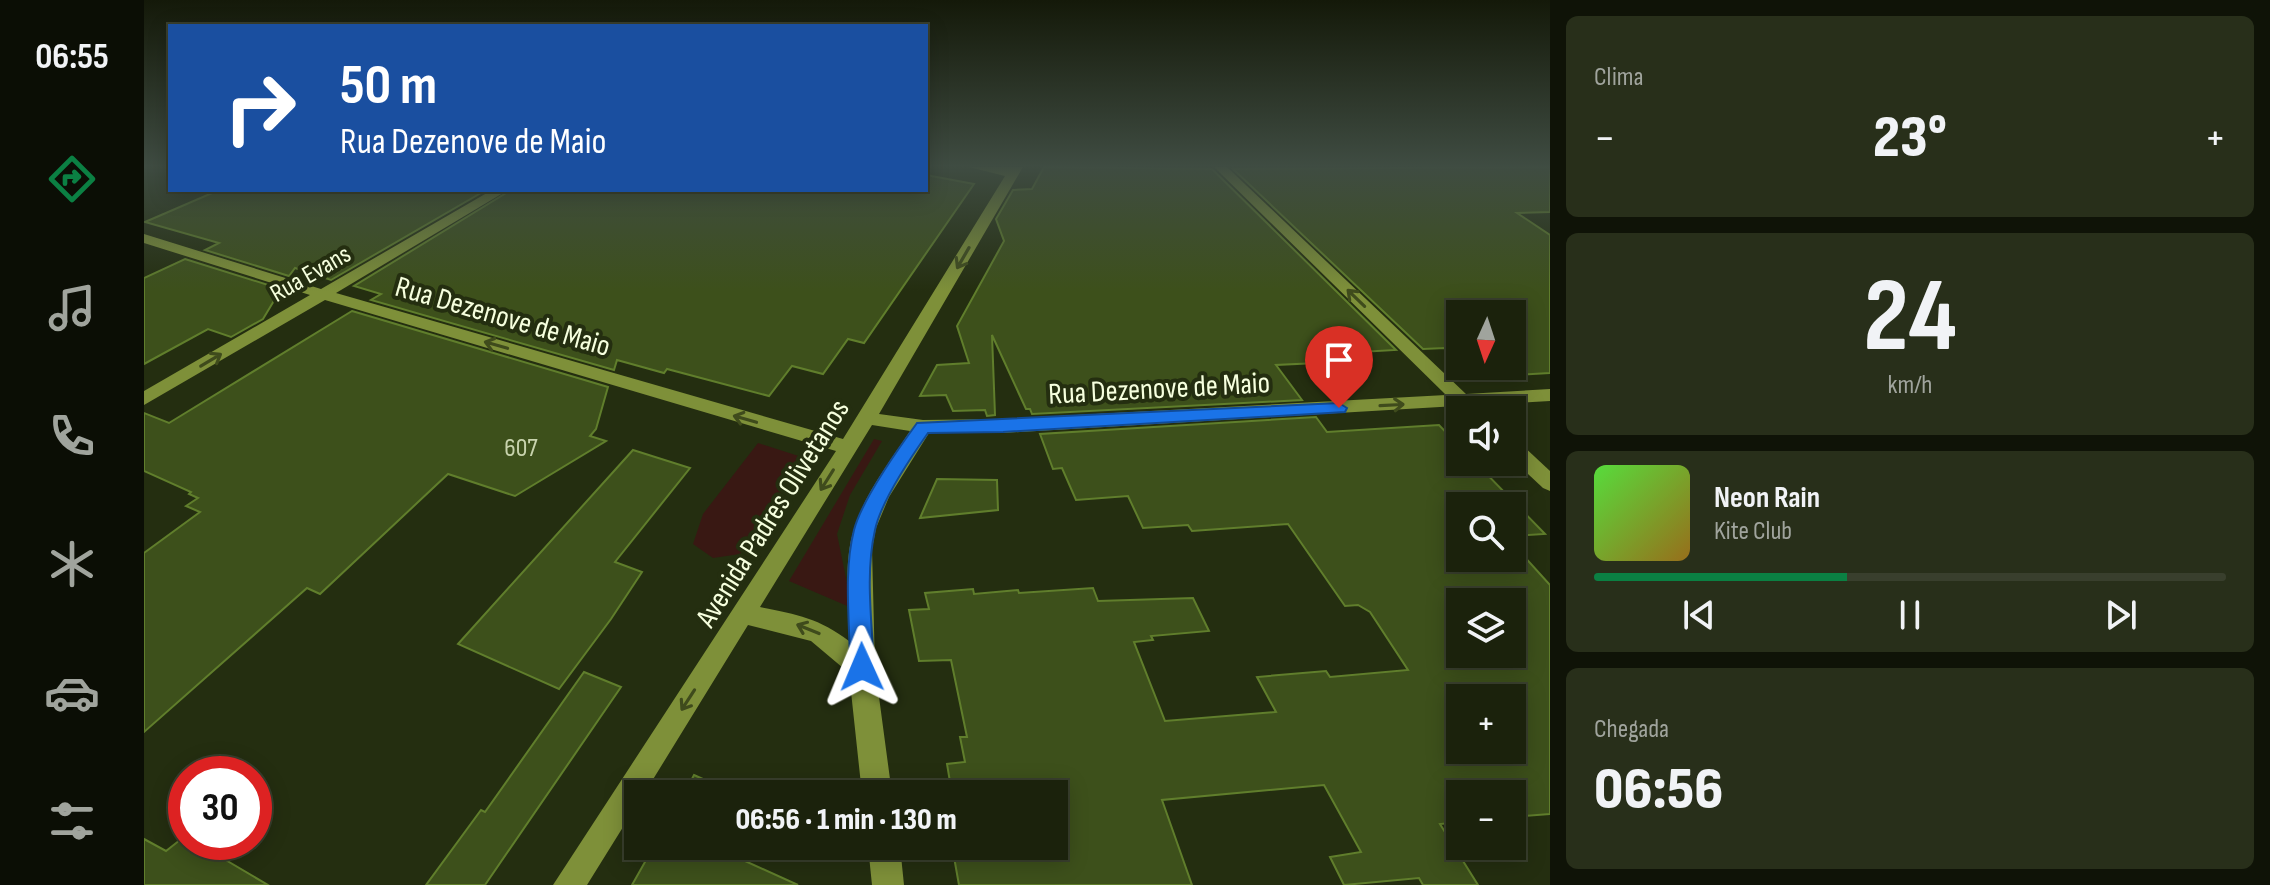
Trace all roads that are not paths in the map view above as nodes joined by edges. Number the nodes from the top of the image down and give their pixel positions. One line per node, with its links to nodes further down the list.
1 (470, 208): 5 (street, Rua Evans)
2 (992, 208): 11 (street, Avenida Padres Olivetanos, one-way to 11)
3 (1263, 208): 7 (street, one-way to 3)
4 (144, 238): 5 (street, Rua Dezenove de Maio)
5 (322, 294): 9 (street, Rua Evans, one-way to 5); 13 (street, Rua Dezenove de Maio, one-way to 5)
6 (1550, 395): 8 (street, Rua Dezenove de Maio)
7 (1459, 396)
8 (1526, 398)
9 (144, 399)
10 (1446, 406): 12 (street, Rua Dezenove de Maio, one-way to 10)
11 (867, 418): 12 (street, Rua Dezenove de Maio); 13 (street, Avenida Padres Olivetanos)
12 (923, 427): 17 (street)
13 (847, 447): 16 (street, Avenida Padres Olivetanos, one-way to 16)
14 (1526, 460): 15 (street)
15 (1550, 483)
16 (744, 614): 17 (street, one-way to 16); 20 (street, Avenida Padres Olivetanos, one-way to 20)
17 (862, 667): 18 (street)
18 (875, 780)
19 (885, 860): 21 (street)
20 (569, 885)
21 (888, 885)

